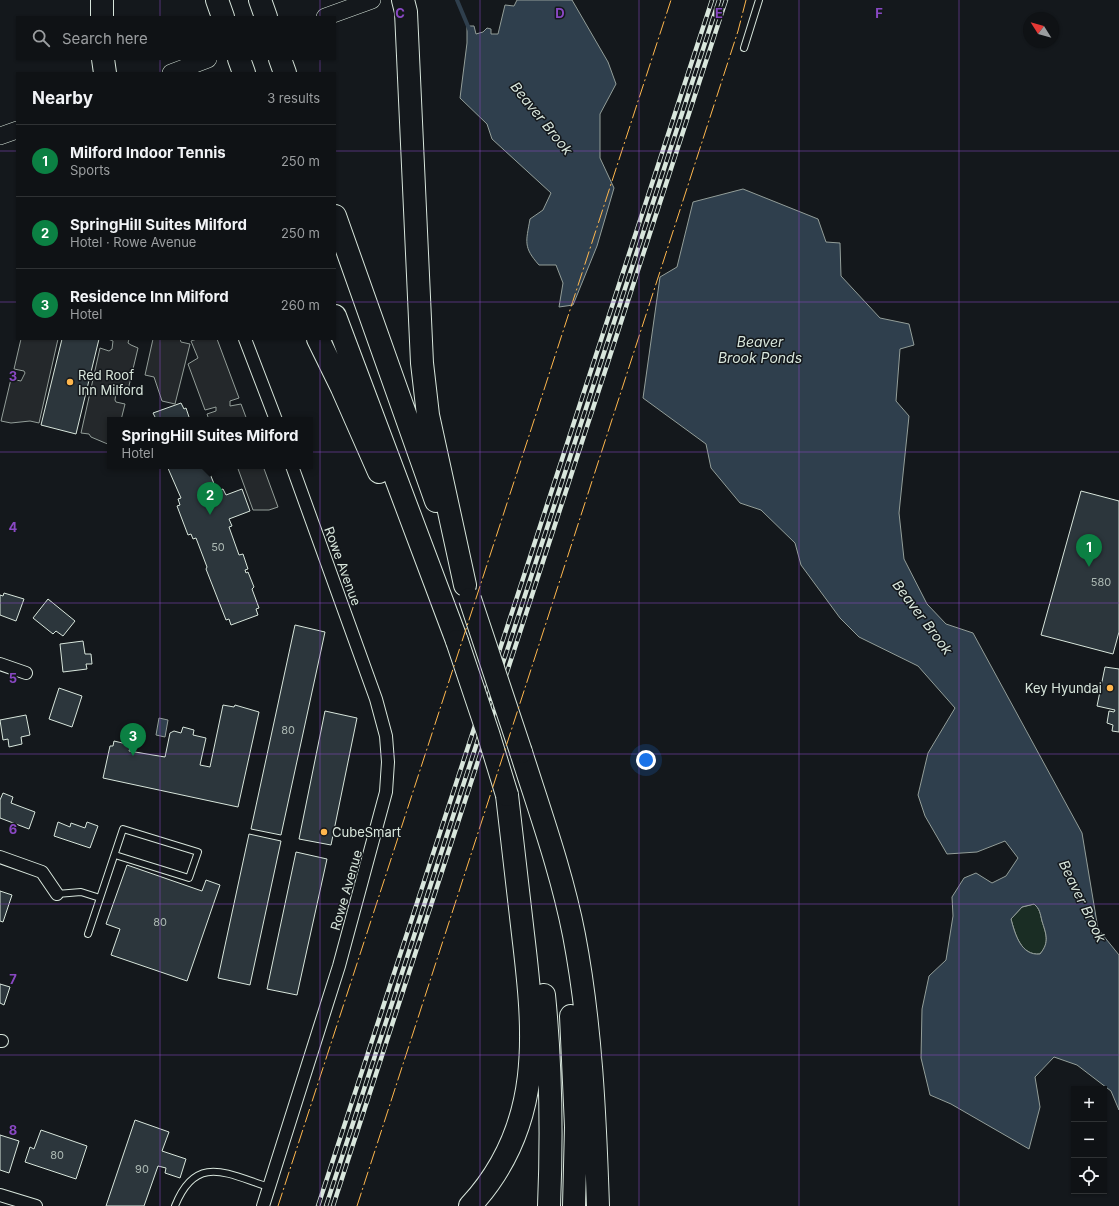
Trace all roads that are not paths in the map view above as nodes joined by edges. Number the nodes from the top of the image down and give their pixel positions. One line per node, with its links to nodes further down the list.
1 (102, 0): 6 (highway)
2 (260, 0): 7 (highway)
3 (372, 0): 8 (main road)
4 (403, 0): 27 (highway)
5 (759, 0): 9 (lane)
6 (102, 16)
7 (266, 16)
8 (328, 16)
9 (744, 48)
10 (103, 60): 14 (highway)
11 (205, 60): 15 (main road)
12 (239, 60): 16 (highway)
13 (280, 60): 17 (highway)
14 (105, 72)
15 (174, 72)
16 (244, 72)
17 (285, 72)
18 (16, 130): 19 (main road)
19 (0, 136)
20 (336, 219): 27 (highway)
21 (336, 319): 26 (highway)
22 (245, 340): 24 (street)
23 (318, 340): 26 (highway)
24 (275, 417)
25 (293, 469): 37 (street, Rowe Avenue)
26 (437, 589): 31 (highway, bridge)
27 (468, 592): 30 (highway, bridge)
28 (0, 664): 29 (street)
29 (26, 673)
30 (521, 752): 44 (highway); 45 (highway)
31 (507, 795): 42 (highway); 43 (highway)
32 (115, 855): 32 (lane); 35 (lane)
33 (0, 857): 34 (street)
34 (57, 894): 35 (lane)
35 (100, 898): 36 (lane)
36 (88, 934)
37 (269, 1187): 40 (lane); 41 (street, Rowe Avenue)
38 (0, 1195): 39 (street)
39 (36, 1206)
40 (175, 1206)
41 (263, 1206)
42 (470, 1206)
43 (549, 1206)
44 (574, 1206)
45 (598, 1206)

